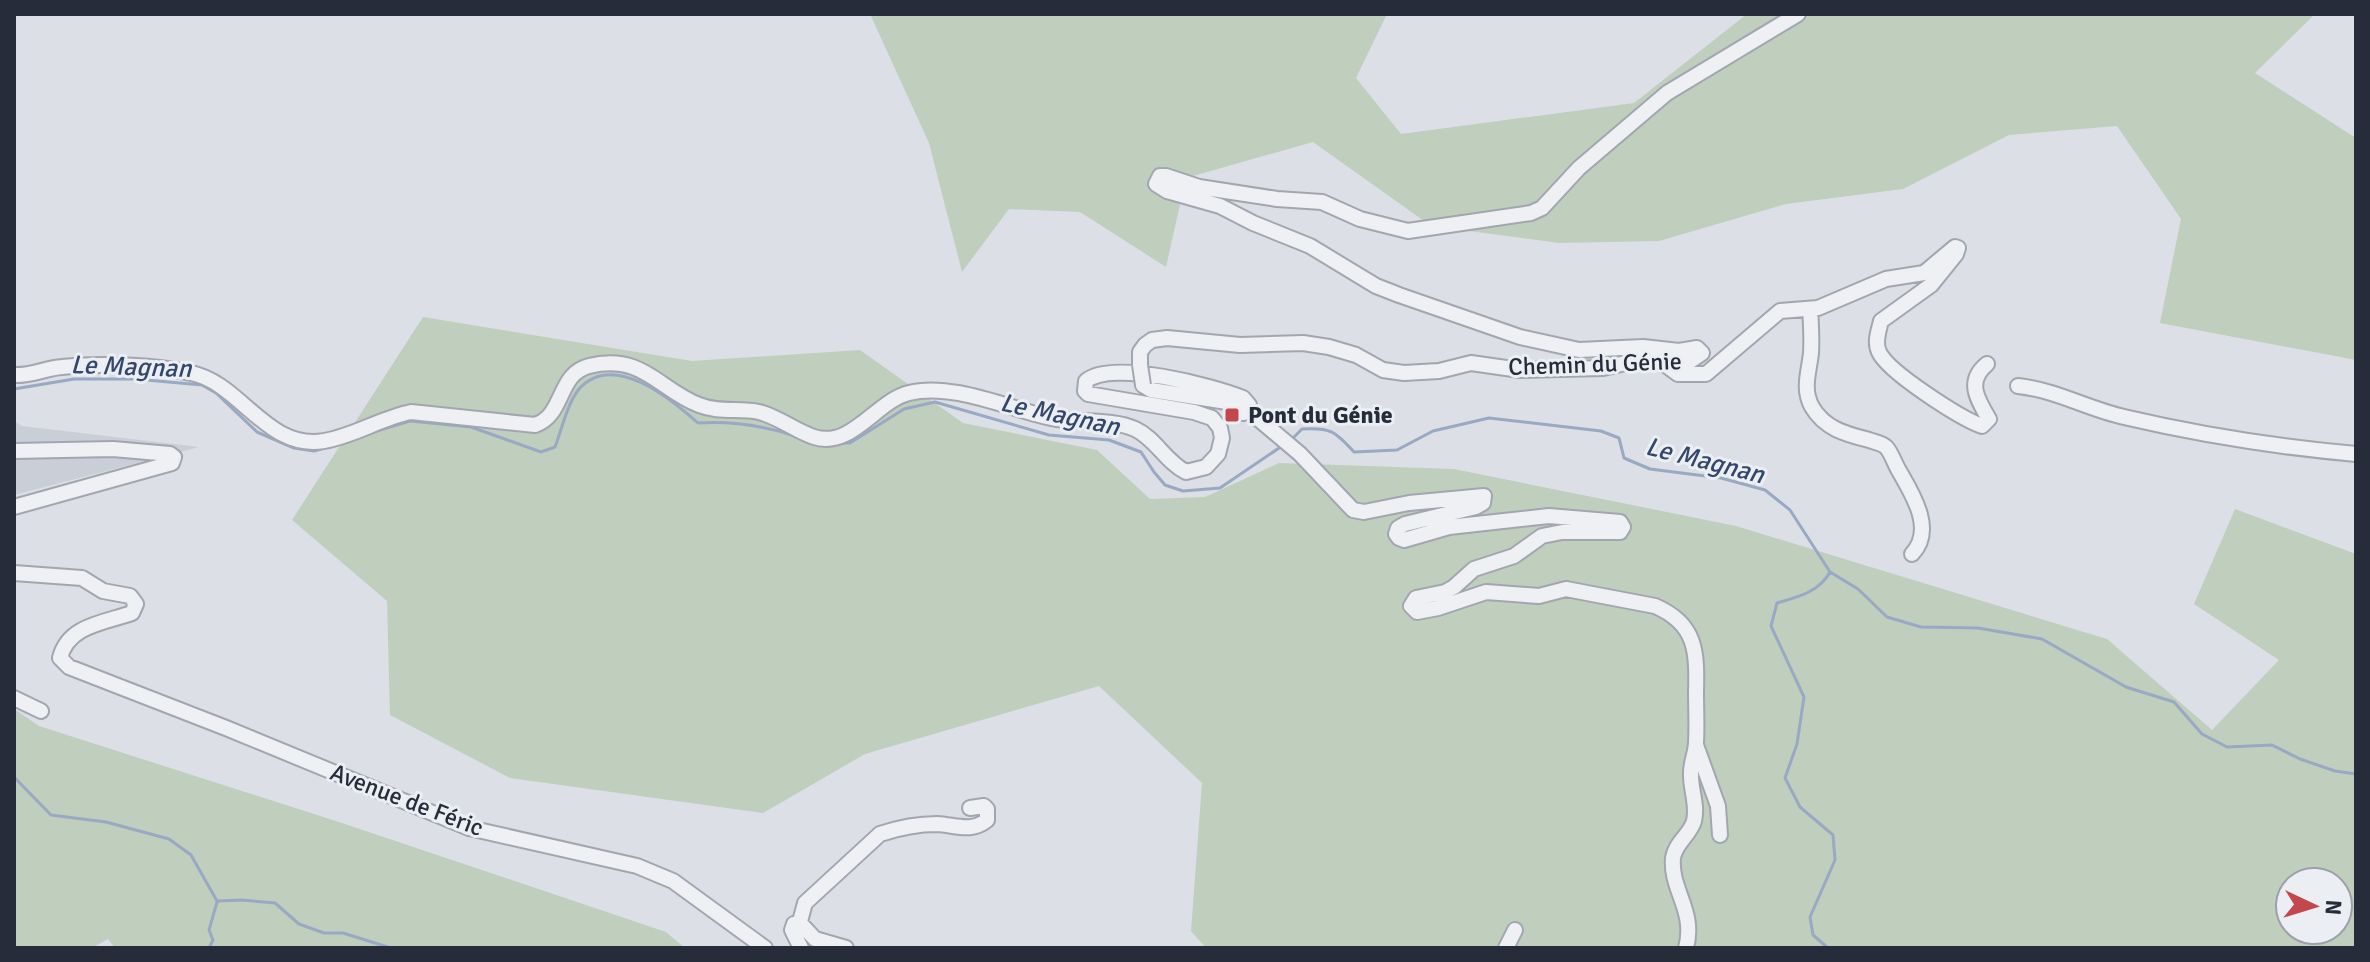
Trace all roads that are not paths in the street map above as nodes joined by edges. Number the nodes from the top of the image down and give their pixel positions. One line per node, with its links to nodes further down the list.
1 (1798, 14): 3 (street, Chemin du Génie)
2 (1810, 309): 3 (street); 4 (street); 11 (street)
3 (1662, 362): 7 (street, Chemin du Génie, bridge)
4 (1987, 364)
5 (14, 375): 7 (street)
6 (2018, 386): 9 (street)
7 (1249, 411): 15 (street, Chemin du Génie)
8 (14, 451): 10 (street)
9 (2356, 454)
10 (14, 507)
11 (1912, 554)
12 (14, 573): 20 (street, Avenue de Féric)
13 (14, 698): 14 (street)
14 (41, 711)
15 (1696, 745): 17 (street); 24 (street, Chemin du Génie)
16 (970, 808): 18 (street)
17 (1720, 835)
18 (799, 925): 21 (street); 22 (street)
19 (1515, 930): 23 (street)
20 (765, 948)
21 (801, 948)
22 (846, 948)
23 (1506, 948)
24 (1686, 948)

